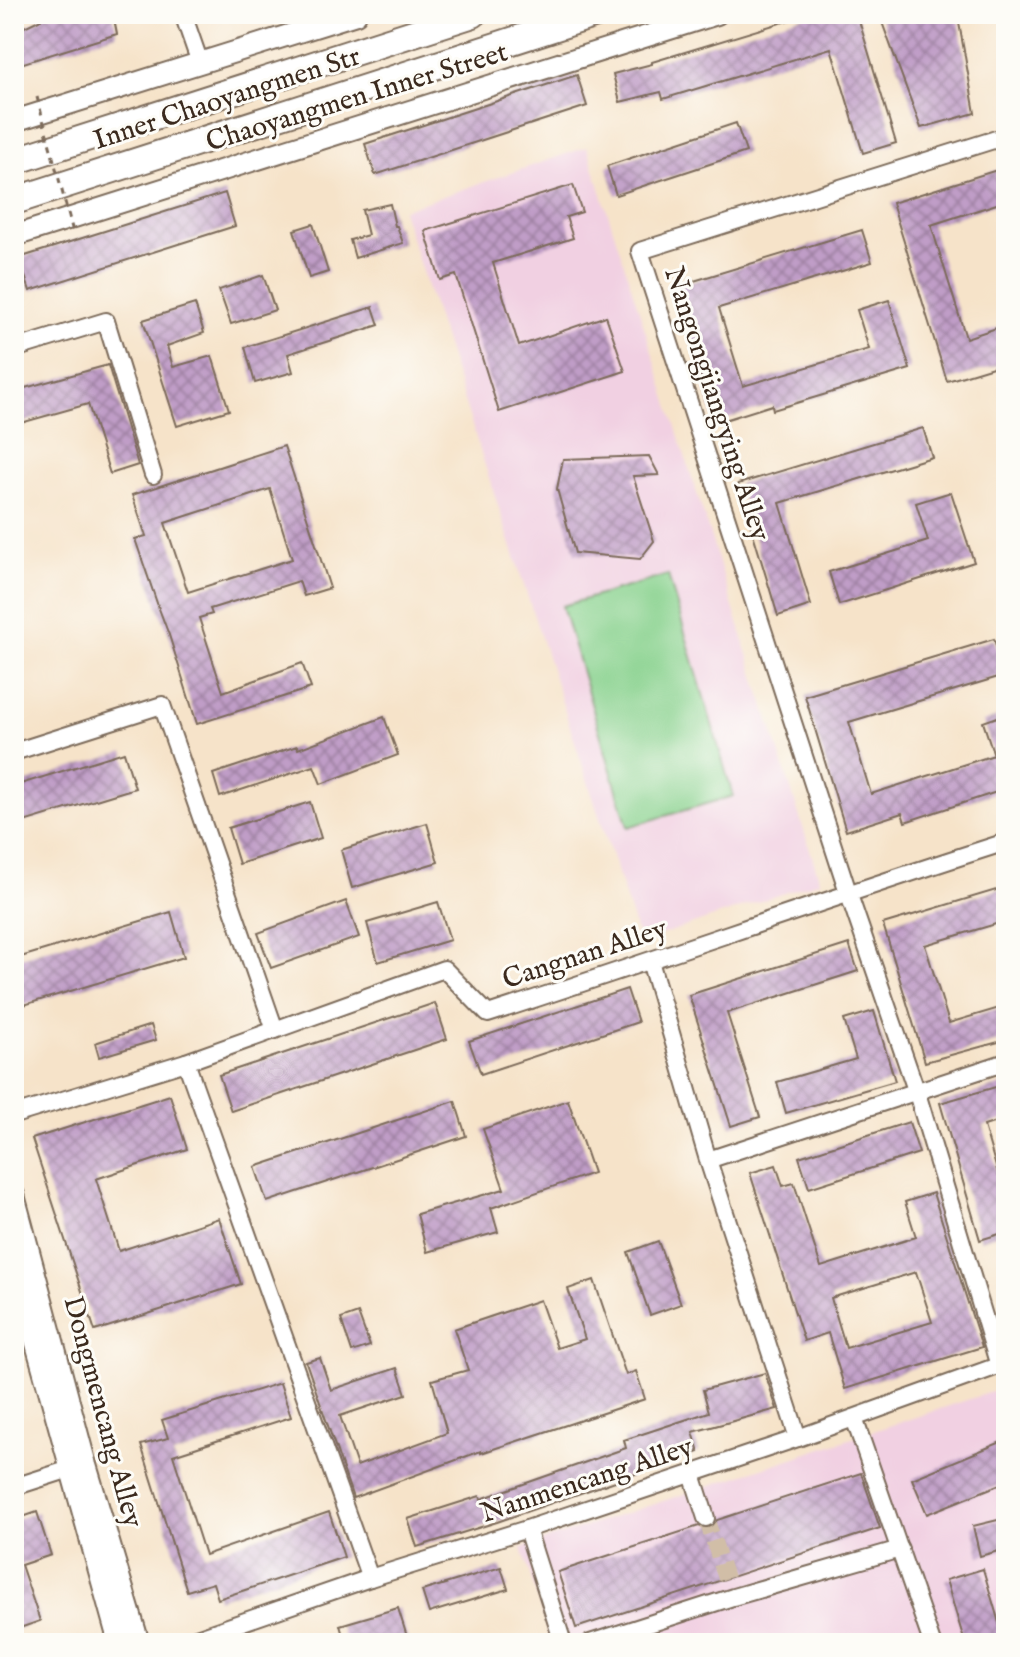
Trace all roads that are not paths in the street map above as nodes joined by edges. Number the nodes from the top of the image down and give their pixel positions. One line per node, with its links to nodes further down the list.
1 (183, 14): 6 (street)
2 (356, 14): 6 (street)
3 (473, 14): 9 (main road, Inner Chaoyangmen Str)
4 (596, 14): 10 (main road, Inner Chaoyangmen Str)
5 (717, 14): 11 (street, Chaoyangmen Inner Street)
6 (200, 63): 7 (street)
7 (14, 121)
8 (1006, 136): 16 (street, Nangongjiangying Alley)
9 (14, 161)
10 (14, 201)
11 (14, 236)
12 (14, 349): 13 (street)
13 (153, 475)
14 (14, 752): 18 (street)
15 (1006, 842): 16 (street, Cangnan Alley)
16 (848, 892): 17 (street, Cangnan Alley); 21 (street)
17 (650, 961): 18 (street, Cangnan Alley); 23 (street)
18 (275, 1030): 19 (street, Cangnan Alley)
19 (186, 1062): 22 (street, Cangnan Alley); 35 (street)
20 (1006, 1062): 21 (street)
21 (917, 1093): 23 (street); 26 (street)
22 (14, 1115)
23 (708, 1160): 28 (street)
24 (14, 1195): 37 (street, Dongmencang Alley)
25 (14, 1264): 29 (street, Dongmencang Alley)
26 (1002, 1365): 27 (street, Nanmencang Alley)
27 (854, 1418): 28 (street, Nanmencang Alley); 34 (street)
28 (798, 1438): 30 (street, Nanmencang Alley)
29 (70, 1469): 31 (street); 36 (street, Dongmencang Alley)
30 (692, 1474): 32 (street); 33 (street, Nanmencang Alley)
31 (14, 1487)
32 (706, 1518)
33 (527, 1529): 35 (street, Nanmencang Alley); 39 (street)
34 (900, 1549): 40 (street); 41 (street)
35 (370, 1578): 38 (street, Nanmencang Alley)
36 (119, 1643)
37 (139, 1643)
38 (182, 1643)
39 (563, 1643)
40 (590, 1643)
41 (932, 1643)

